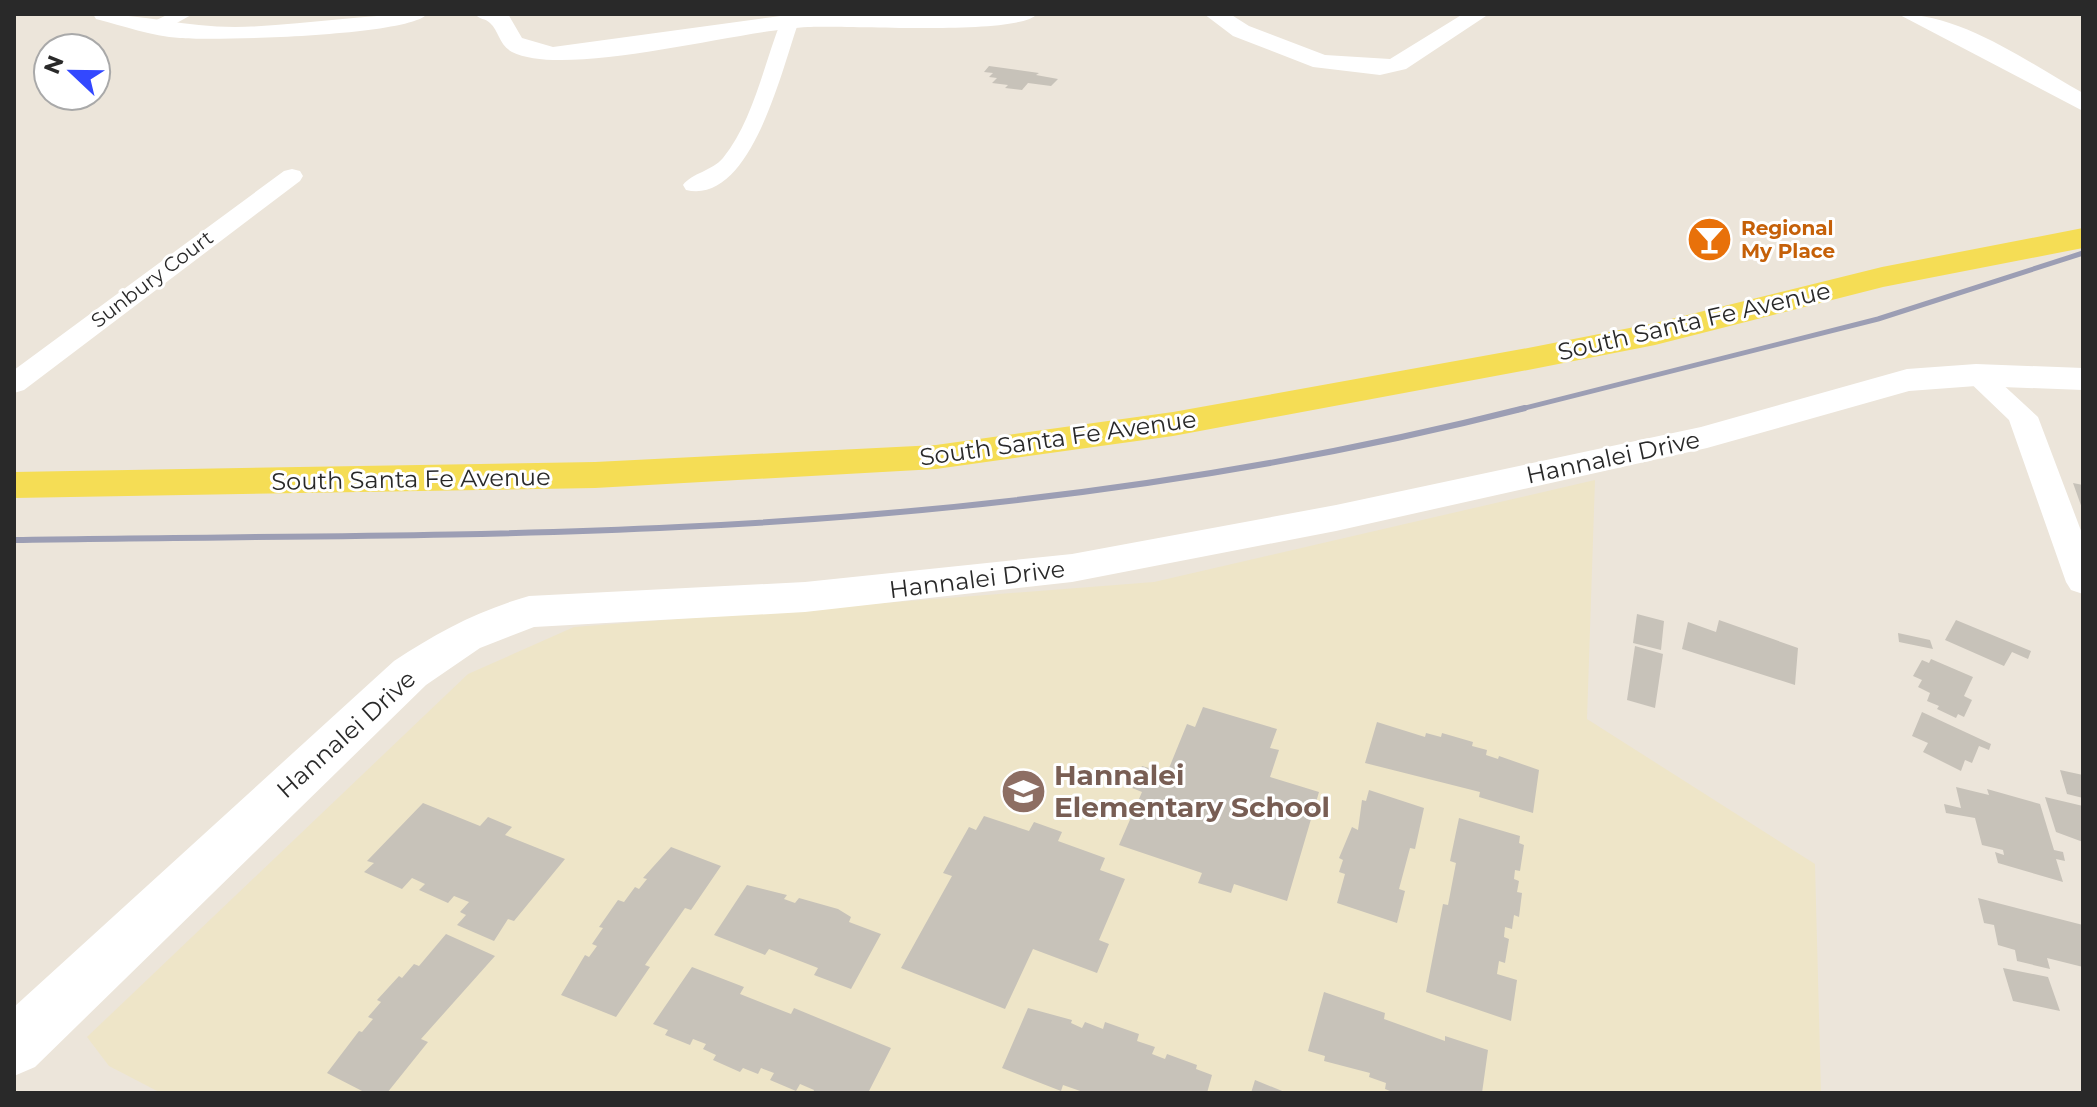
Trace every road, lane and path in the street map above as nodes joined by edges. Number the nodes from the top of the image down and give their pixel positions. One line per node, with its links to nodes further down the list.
1 (104, 14): 10 (street)
2 (184, 14): 10 (street)
3 (416, 14): 10 (street)
4 (486, 14): 9 (street)
5 (1026, 14): 9 (street)
6 (1215, 14): 8 (street)
7 (1909, 14): 11 (street)
8 (1470, 15)
9 (790, 21): 13 (street)
10 (156, 27)
11 (2083, 103)
12 (292, 176): 20 (street, Sunbury Court)
13 (694, 185)
14 (2083, 212): 21 (main road, South Santa Fe Avenue)
15 (2083, 221): 17 (main road)
16 (2083, 238): 17 (main road, South Santa Fe Avenue)
17 (1845, 286): 22 (main road, South Santa Fe Avenue)
18 (1976, 375): 19 (street, Hannalei Drive); 23 (street); 24 (street, Hannalei Drive)
19 (2083, 379)
20 (14, 384)
21 (14, 456)
22 (14, 485)
23 (2083, 582)
24 (14, 1047)

